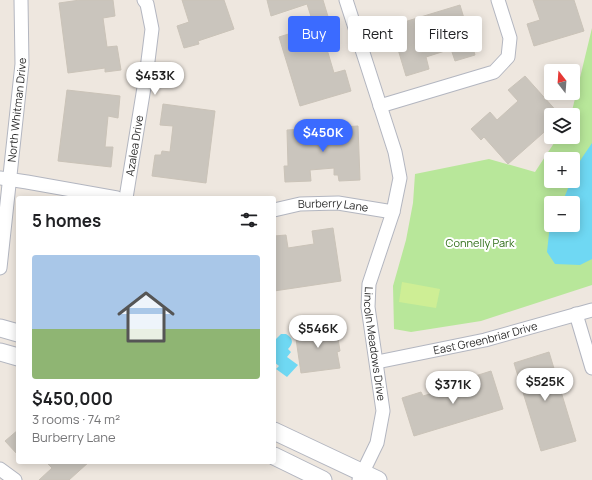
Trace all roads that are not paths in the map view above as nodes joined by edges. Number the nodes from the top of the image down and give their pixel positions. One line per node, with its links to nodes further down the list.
1 (21, 0): 6 (street, North Whitman Drive)
2 (144, 0): 8 (street, Azalea Drive)
3 (346, 0): 5 (street, Lincoln Meadows Drive)
4 (498, 0): 5 (street)
5 (380, 106): 10 (street, Lincoln Meadows Drive)
6 (5, 179): 7 (street); 11 (street, North Whitman Drive)
7 (106, 196)
8 (126, 196)
9 (276, 210): 10 (street, Burberry Lane)
10 (393, 212): 18 (street, Lincoln Meadows Drive)
11 (0, 268)
12 (592, 310): 13 (street, East Greenbriar Drive)
13 (576, 314): 18 (street, East Greenbriar Drive); 19 (street)
14 (0, 328): 15 (street)
15 (16, 332)
16 (0, 352): 17 (street)
17 (16, 356)
18 (377, 362): 23 (street, Lincoln Meadows Drive)
19 (592, 368)
20 (276, 432): 23 (street)
21 (276, 457): 25 (street)
22 (0, 469): 24 (street)
23 (361, 476): 26 (street)
24 (15, 480)
25 (323, 480)
26 (378, 480)

